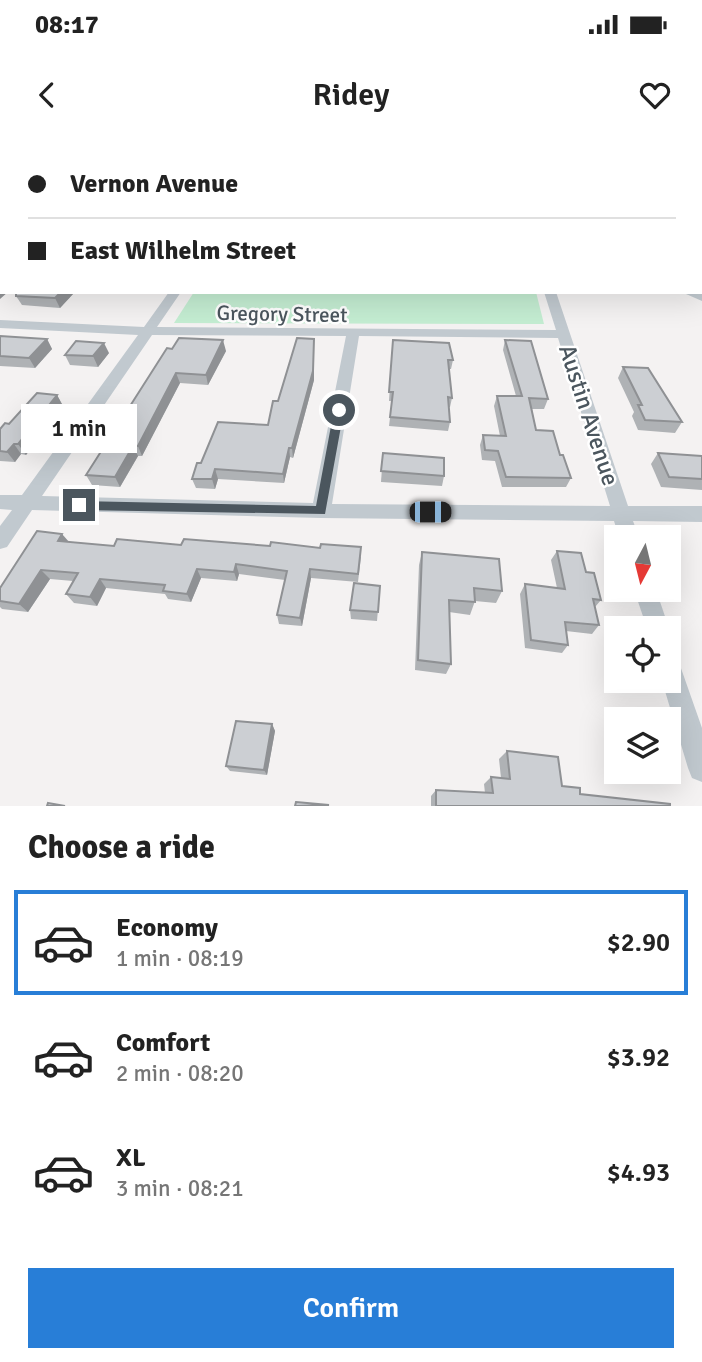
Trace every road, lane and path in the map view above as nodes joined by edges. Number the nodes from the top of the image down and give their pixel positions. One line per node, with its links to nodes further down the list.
1 (174, 294): 4 (street)
2 (551, 294): 6 (street, Austin Avenue)
3 (0, 324): 4 (street, Gregory Street)
4 (146, 331): 5 (street, Gregory Street); 8 (street)
5 (353, 334): 6 (street, Gregory Street); 9 (street)
6 (564, 334): 10 (street, Austin Avenue)
7 (0, 502): 8 (street)
8 (26, 504): 9 (street); 13 (street)
9 (321, 511): 10 (street)
10 (621, 513): 11 (street); 12 (street, Austin Avenue)
11 (702, 514)
12 (625, 525)
13 (0, 541)
14 (678, 693): 15 (street)
15 (702, 768)

